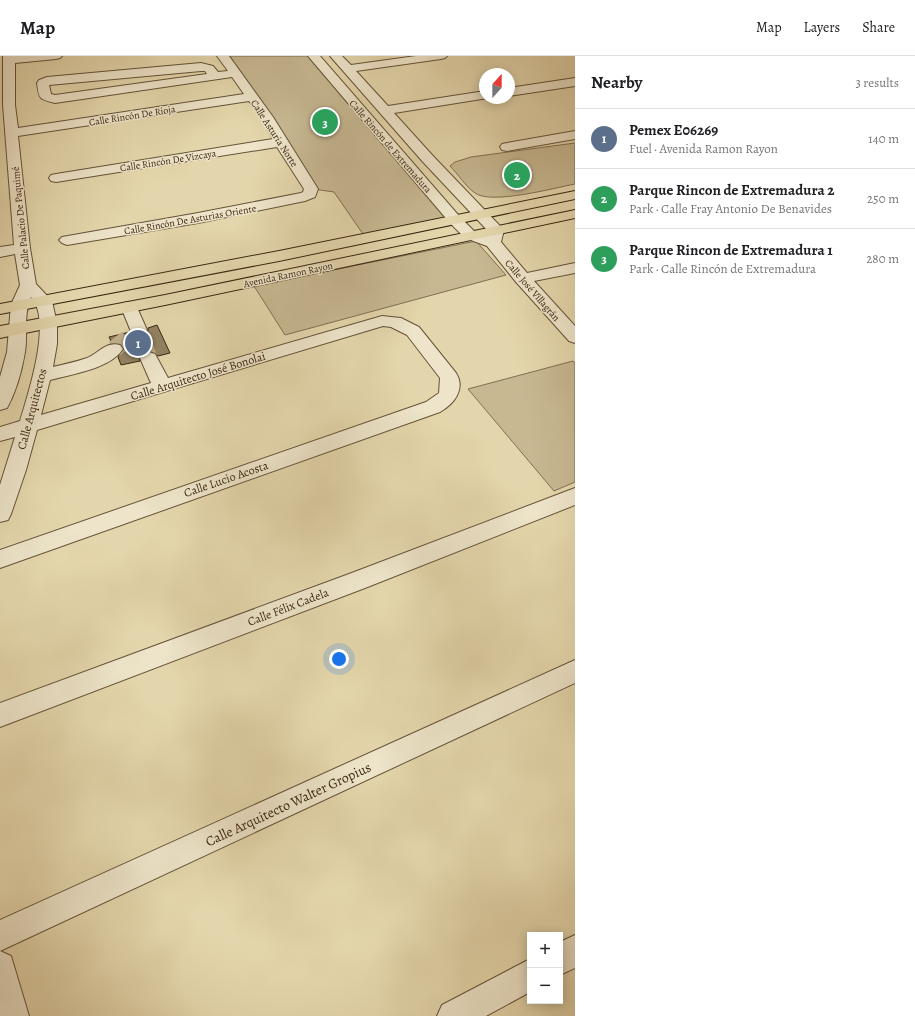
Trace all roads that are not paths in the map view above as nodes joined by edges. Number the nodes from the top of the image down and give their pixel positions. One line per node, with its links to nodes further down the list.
1 (56, 56): 6 (street)
2 (223, 56): 8 (street, Calle Asturia Norte)
3 (314, 56): 24 (street, Calle Rincón de Extremadura)
4 (336, 56): 7 (street, Calle Rincón de Extremadura)
5 (441, 56): 7 (street)
6 (10, 58): 15 (street, Calle Palacio De Paquimé)
7 (348, 69): 14 (street, Calle Rincón de Extremadura)
8 (235, 73): 9 (street); 13 (street, Calle Asturia Norte)
9 (215, 76): 9 (street)
10 (575, 82): 11 (street)
11 (515, 91)
12 (479, 96): 14 (street)
13 (251, 97): 15 (street, Calle Rincón De Rioja); 17 (street, Calle Asturia Norte)
14 (386, 110): 22 (street, Calle Rincón de Extremadura)
15 (13, 133): 28 (street, Calle Palacio De Paquimé)
16 (575, 135): 18 (street)
17 (281, 142): 19 (street, Calle Rincón De Vizcaya); 20 (street, Calle Asturia Norte)
18 (507, 147)
19 (56, 178)
20 (312, 192): 27 (street, Calle Rincón De Asturias Oriente)
21 (575, 195): 22 (main road, Avenida Ramon Rayon)
22 (480, 214): 24 (main road, Avenida Ramon Rayon); 26 (street, Calle Rincón de Extremadura)
23 (575, 214): 26 (main road, Avenida Ramon Rayon)
24 (455, 220): 25 (street, Calle Rincón de Extremadura); 33 (main road, Avenida Ramon Rayon)
25 (470, 235): 26 (main road, Avenida Ramon Rayon); 35 (main road, Avenida Ramon Rayon)
26 (494, 236): 31 (street, Calle José Villagrán)
27 (67, 240)
28 (22, 248): 29 (street); 32 (street, Calle Palacio De Paquimé)
29 (0, 252)
30 (575, 268): 31 (street)
31 (522, 279): 40 (street, Calle José Villagrán)
32 (28, 285): 33 (street, Calle Palacio De Paquimé); 34 (street, Calle Palacio De Paquimé)
33 (44, 300): 34 (main road, Avenida Ramon Rayon); 37 (street, Calle Arquitectos)
34 (19, 305): 36 (main road, Avenida Ramon Rayon); 39 (street)
35 (129, 307): 37 (main road, Avenida Ramon Rayon); 38 (street)
36 (0, 309)
37 (48, 324): 39 (main road, Avenida Ramon Rayon); 43 (street, Calle Arquitectos)
38 (138, 330)
39 (9, 331): 46 (street)
40 (575, 337)
41 (114, 349): 43 (street)
42 (149, 358): 44 (street)
43 (42, 376): 47 (street, Calle Arquitectos)
44 (162, 386): 45 (street, Calle Arquitecto José Bonolai); 47 (street, Calle Arquitecto José Bonolai)
45 (448, 395): 51 (street, Calle Lucio Acosta)
46 (0, 403)
47 (28, 426): 48 (street, Calle Arquitecto José Bonolai); 50 (street, Calle Arquitectos)
48 (0, 434)
49 (575, 496): 53 (street, Calle Félix Cadela)
50 (0, 514)
51 (0, 559)
52 (575, 671): 54 (street, Calle Arquitecto Walter Gropius)
53 (0, 715)
54 (0, 936)
55 (575, 951): 56 (street)
56 (563, 957)
57 (0, 967): 59 (street)
58 (527, 977): 60 (street)
59 (13, 1016)
60 (453, 1016)

